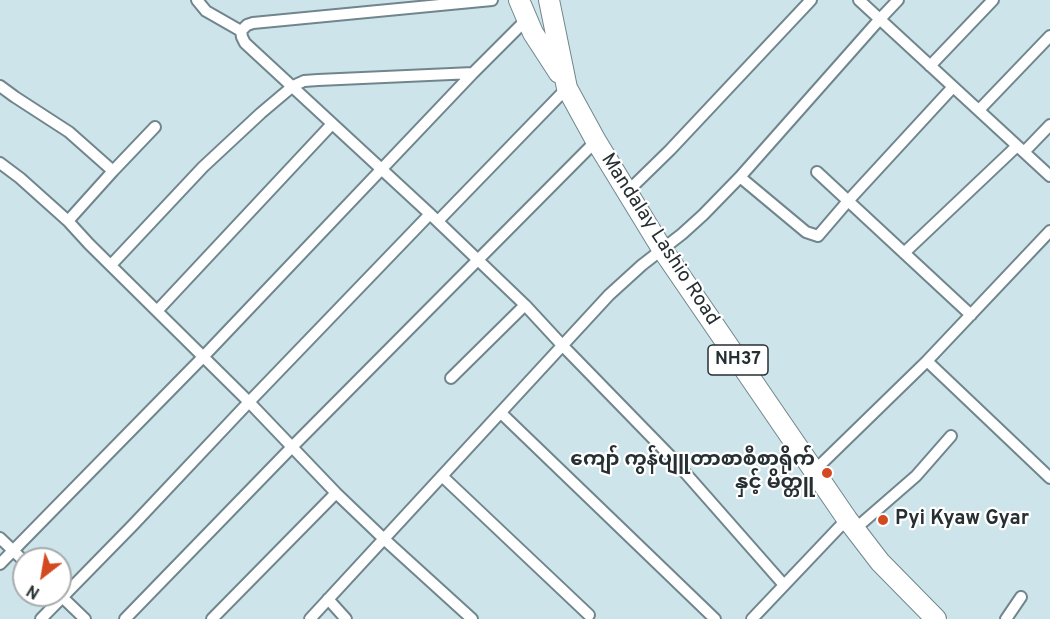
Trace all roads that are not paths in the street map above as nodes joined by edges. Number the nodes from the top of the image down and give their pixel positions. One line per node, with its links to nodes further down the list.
1 (197, 0): 11 (street)
2 (492, 0): 11 (street)
3 (519, 0): 9 (highway, NH37)
4 (549, 0): 17 (highway, NH37)
5 (811, 0): 31 (street)
6 (859, 0): 10 (street)
7 (898, 0): 10 (street)
8 (993, 0): 13 (street)
9 (526, 19): 14 (street); 17 (highway, NH37)
10 (879, 20): 13 (street); 30 (street)
11 (242, 31): 16 (street)
12 (1050, 36): 19 (street)
13 (930, 66): 18 (street)
14 (473, 73): 16 (street); 26 (street)
15 (0, 86): 27 (street)
16 (293, 86): 20 (street); 39 (street)
17 (566, 86): 23 (highway, Mandalay Lashio Road / NH37); 33 (street)
18 (953, 87): 19 (street); 32 (street)
19 (979, 110): 24 (street)
20 (332, 124): 26 (street); 41 (street)
21 (1050, 125): 24 (street)
22 (155, 127): 27 (street)
23 (596, 141): 31 (highway, Mandalay Lashio Road / NH37); 38 (street)
24 (1021, 149): 29 (street); 37 (street)
25 (0, 163): 34 (street)
26 (382, 170): 33 (street); 44 (street)
27 (113, 171): 34 (street)
28 (817, 172): 32 (street)
29 (1050, 176)
30 (740, 177): 32 (street); 36 (street)
31 (627, 192): 36 (highway, Mandalay Lashio Road / NH37)
32 (848, 201): 37 (street)
33 (434, 217): 38 (street); 47 (street)
34 (68, 221): 39 (street)
35 (1050, 231): 42 (street)
36 (662, 249): 43 (street); 51 (highway, Mandalay Lashio Road / NH37)
37 (904, 253): 42 (street)
38 (478, 260): 40 (street); 50 (street)
39 (111, 265): 41 (street)
40 (525, 304): 43 (street); 46 (street)
41 (157, 311): 44 (street)
42 (970, 315): 45 (street)
43 (562, 345): 48 (street); 63 (street)
44 (203, 357): 47 (street); 58 (street)
45 (927, 361): 51 (street); 53 (street)
46 (451, 378)
47 (249, 402): 50 (street); 62 (street)
48 (501, 413): 52 (street); 76 (street)
49 (951, 436): 55 (street)
50 (292, 447): 54 (street); 71 (street)
51 (814, 471): 55 (highway, Mandalay Lashio Road / NH37)
52 (442, 476): 57 (street); 68 (street)
53 (1050, 477)
54 (336, 493): 57 (street); 72 (street)
55 (851, 524): 63 (street); 78 (highway, Mandalay Lashio Road / NH37)
56 (0, 538): 59 (street)
57 (384, 539): 65 (street); 75 (street)
58 (17, 547)
59 (12, 550)
60 (12, 552): 61 (street)
61 (0, 564)
62 (72, 585)
63 (784, 585): 77 (street)
64 (1021, 597): 79 (street)
65 (328, 599): 73 (street); 74 (street)
66 (51, 607): 69 (street)
67 (72, 607): 70 (street)
68 (589, 615)
69 (41, 619)
70 (85, 619)
71 (125, 619)
72 (212, 619)
73 (310, 619)
74 (346, 619)
75 (472, 619)
76 (715, 619)
77 (753, 619)
78 (936, 619)
79 (1006, 619)

